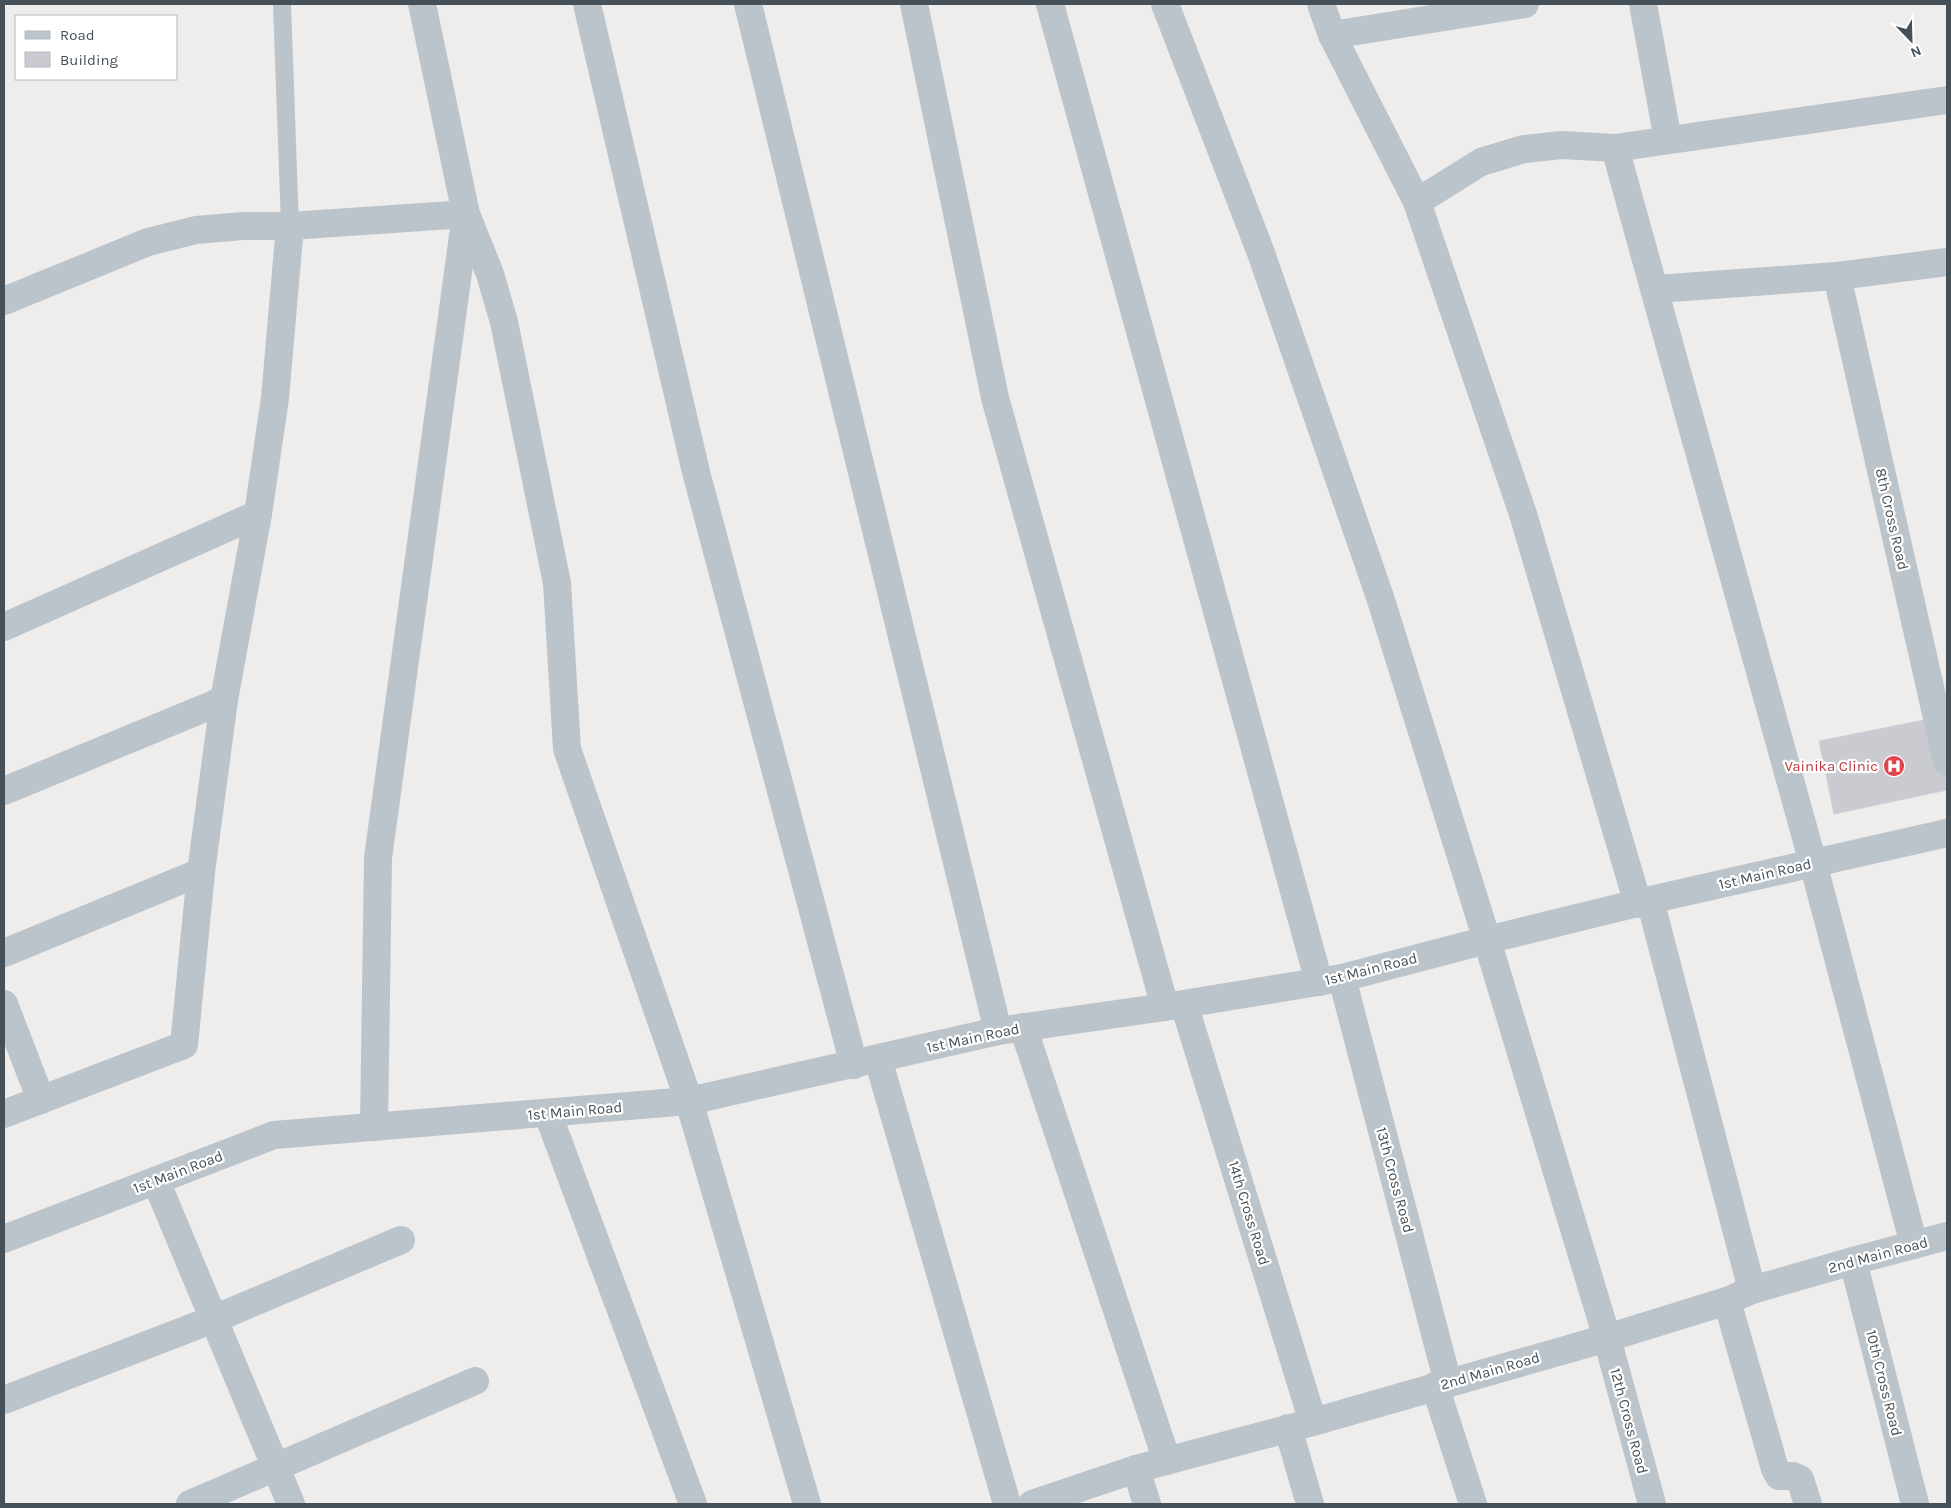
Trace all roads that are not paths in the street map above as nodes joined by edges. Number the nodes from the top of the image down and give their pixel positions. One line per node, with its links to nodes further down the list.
1 (282, 4): 17 (lane)
2 (422, 4): 16 (street)
3 (586, 4): 37 (street)
4 (748, 4): 36 (street)
5 (914, 4): 35 (street, 14th Cross Road)
6 (1050, 4): 33 (street, 13th Cross Road)
7 (1165, 4): 31 (street, 12th Cross Road)
8 (1321, 4): 11 (street)
9 (1525, 4): 11 (street)
10 (1644, 4): 13 (street)
11 (1332, 35): 15 (street)
12 (1947, 100): 13 (street)
13 (1668, 140): 14 (street)
14 (1616, 148): 15 (street); 20 (street)
15 (1417, 202): 30 (street)
16 (466, 214): 17 (street); 39 (street); 42 (street)
17 (290, 226): 21 (street); 22 (street)
18 (1947, 262): 19 (street)
19 (1837, 276): 20 (street); 25 (street, 8th Cross Road)
20 (1656, 289): 28 (street)
21 (4, 301)
22 (258, 514): 23 (street); 24 (street)
23 (4, 627)
24 (224, 700): 26 (street); 29 (street)
25 (1947, 762)
26 (4, 791)
27 (1947, 833): 28 (street, 1st Main Road)
28 (1814, 863): 30 (street, 1st Main Road); 47 (street)
29 (201, 872): 32 (street); 38 (street)
30 (1644, 902): 31 (street, 1st Main Road); 49 (street)
31 (1487, 940): 33 (street, 1st Main Road); 52 (street, 12th Cross Road)
32 (4, 953)
33 (1330, 980): 35 (street, 1st Main Road); 54 (street, 13th Cross Road)
34 (4, 1004): 38 (street)
35 (1175, 1005): 36 (street, 1st Main Road); 56 (street, 14th Cross Road)
36 (1011, 1029): 37 (street, 1st Main Road); 57 (street)
37 (866, 1062): 39 (street, 1st Main Road); 64 (street)
38 (41, 1100): 40 (street)
39 (689, 1101): 41 (street, 1st Main Road); 63 (street)
40 (4, 1114)
41 (548, 1114): 42 (street, 1st Main Road); 62 (street)
42 (374, 1127): 43 (street, 1st Main Road)
43 (156, 1181): 45 (street, 1st Main Road); 51 (street)
44 (1947, 1236): 47 (street, 2nd Main Road)
45 (4, 1239)
46 (402, 1240): 51 (street)
47 (1914, 1245): 48 (street, 2nd Main Road)
48 (1853, 1261): 49 (street, 2nd Main Road); 71 (street, 10th Cross Road)
49 (1752, 1290): 50 (street, 2nd Main Road)
50 (1727, 1301): 52 (street, 2nd Main Road); 70 (street)
51 (214, 1319): 55 (street); 58 (street)
52 (1607, 1338): 54 (street, 2nd Main Road); 69 (street, 12th Cross Road)
53 (474, 1381): 58 (street)
54 (1442, 1384): 56 (street, 2nd Main Road); 68 (street, 13th Cross Road)
55 (4, 1400)
56 (1300, 1425): 57 (street, 2nd Main Road); 67 (street, 14th Cross Road)
57 (1167, 1461): 59 (street, 2nd Main Road)
58 (276, 1468): 60 (street); 61 (street)
59 (1136, 1469): 65 (street, 2nd Main Road); 66 (street)
60 (190, 1504)
61 (291, 1504)
62 (693, 1504)
63 (807, 1504)
64 (1007, 1504)
65 (1032, 1504)
66 (1147, 1504)
67 (1310, 1504)
68 (1473, 1504)
69 (1652, 1504)
70 (1808, 1504)
71 (1916, 1504)

